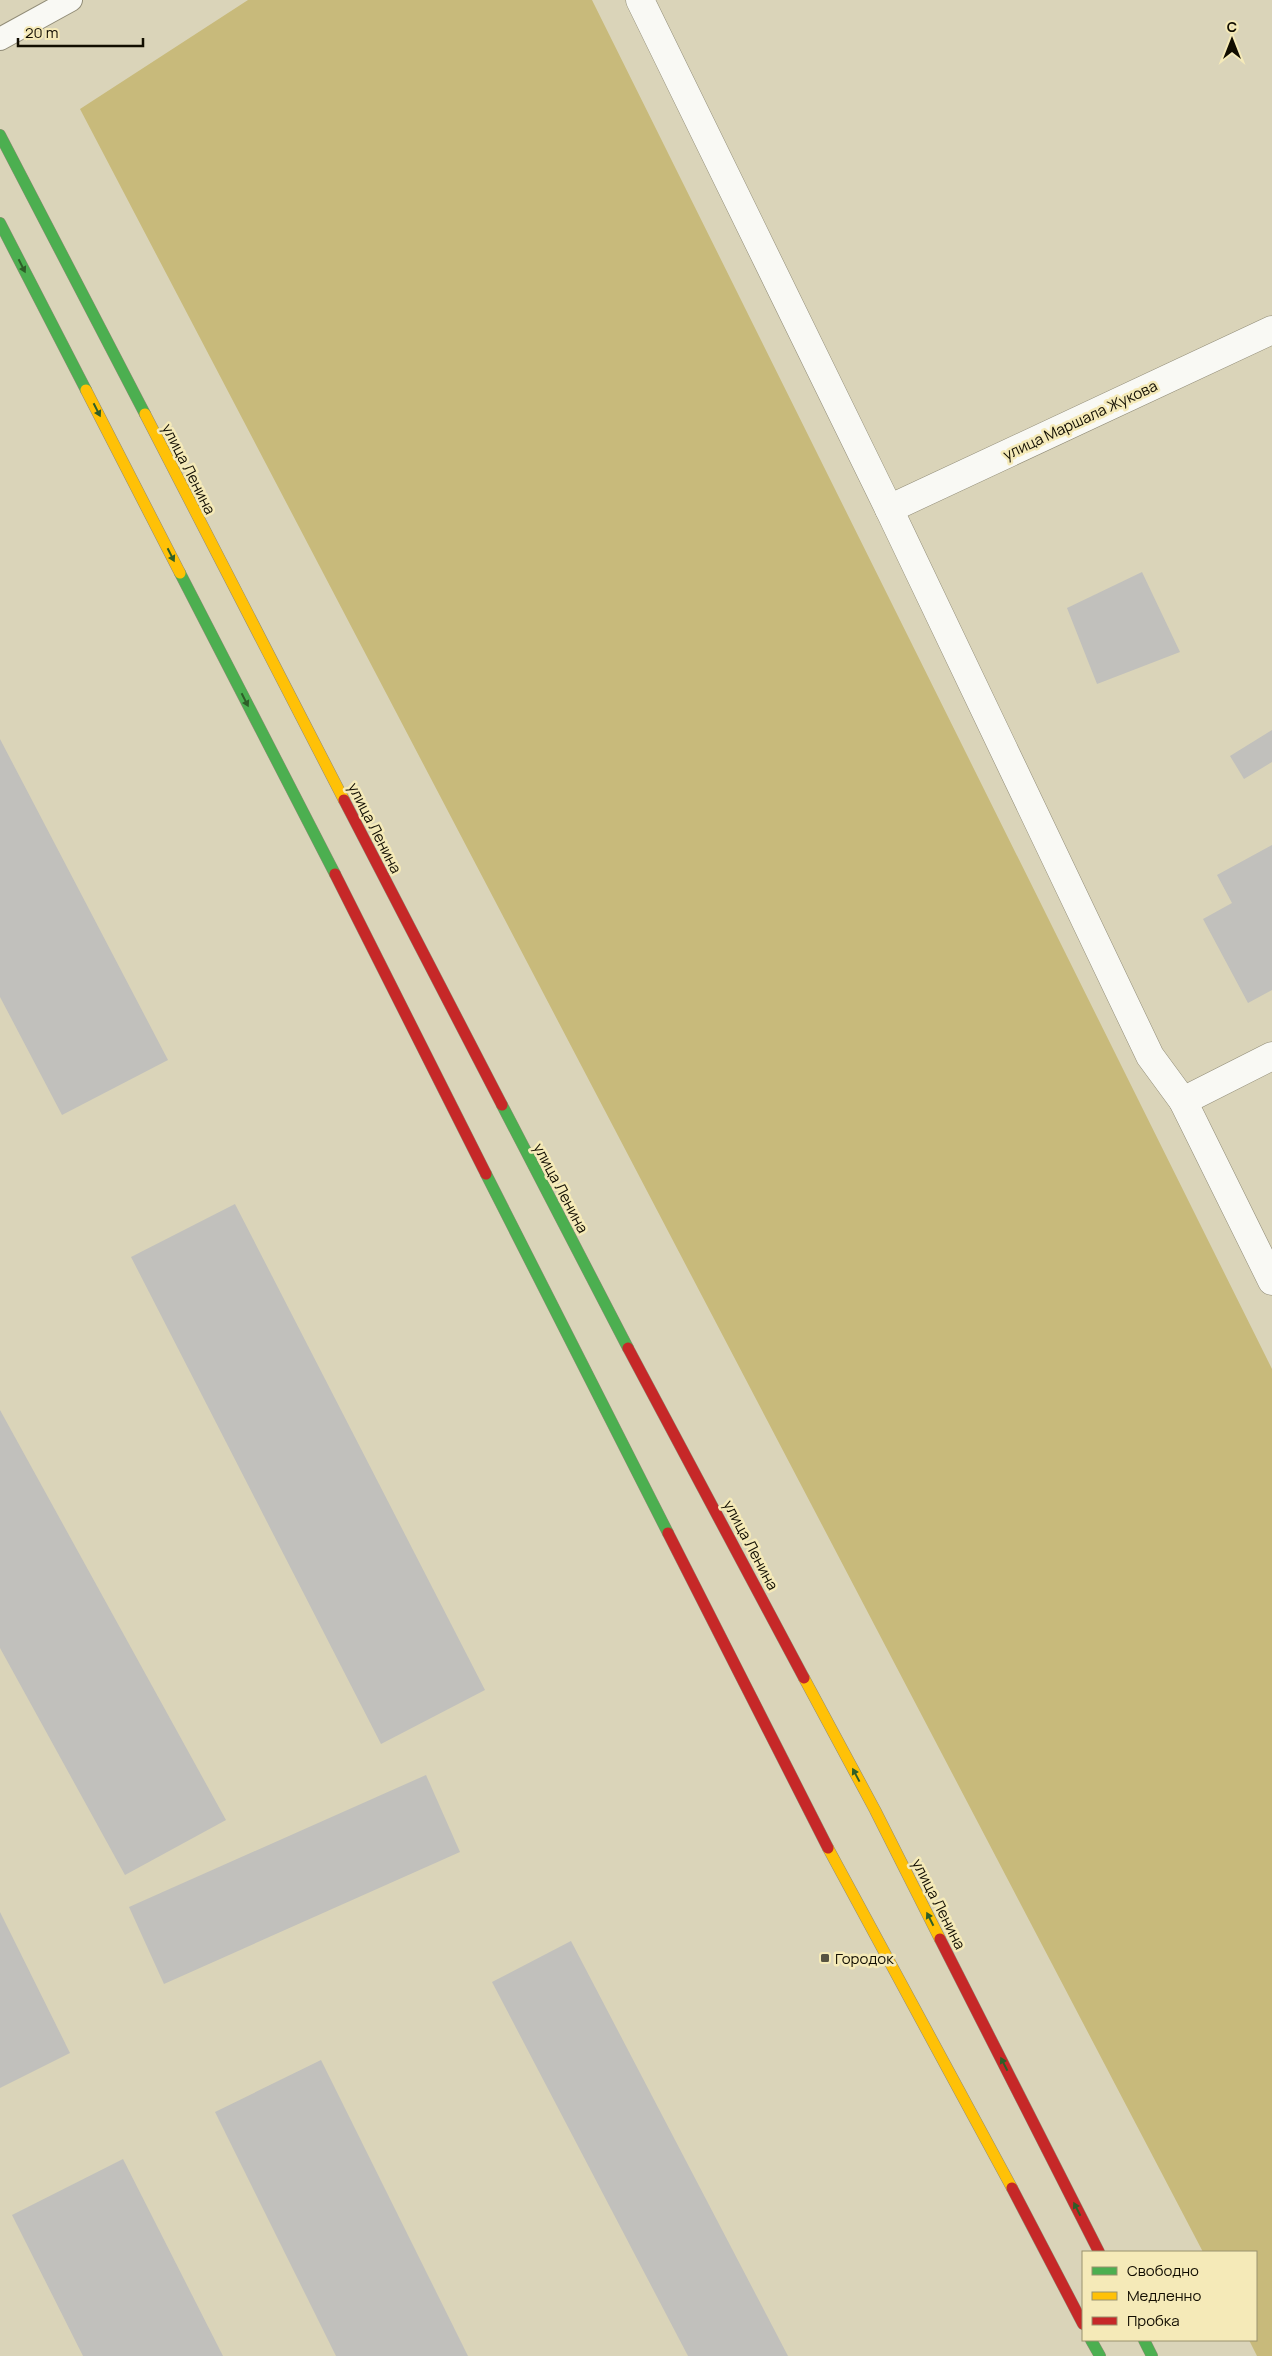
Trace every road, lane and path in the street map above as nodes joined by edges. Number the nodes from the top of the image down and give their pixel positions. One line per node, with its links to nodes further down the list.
1 (71, 0): 3 (lane)
2 (640, 0): 7 (street)
3 (0, 39)
4 (0, 135): 11 (main road, улица Ленина, one-way to 4)
5 (0, 223): 12 (main road, one-way to 12)
6 (1272, 330): 7 (street, улица Маршала Жукова)
7 (889, 510): 9 (street)
8 (1272, 1056): 9 (street)
9 (1183, 1101): 10 (street)
10 (1272, 1281)
11 (1098, 2251)
12 (1082, 2322)
13 (1092, 2341): 15 (main road)
14 (1144, 2341): 16 (main road)
15 (1100, 2356)
16 (1152, 2356)

